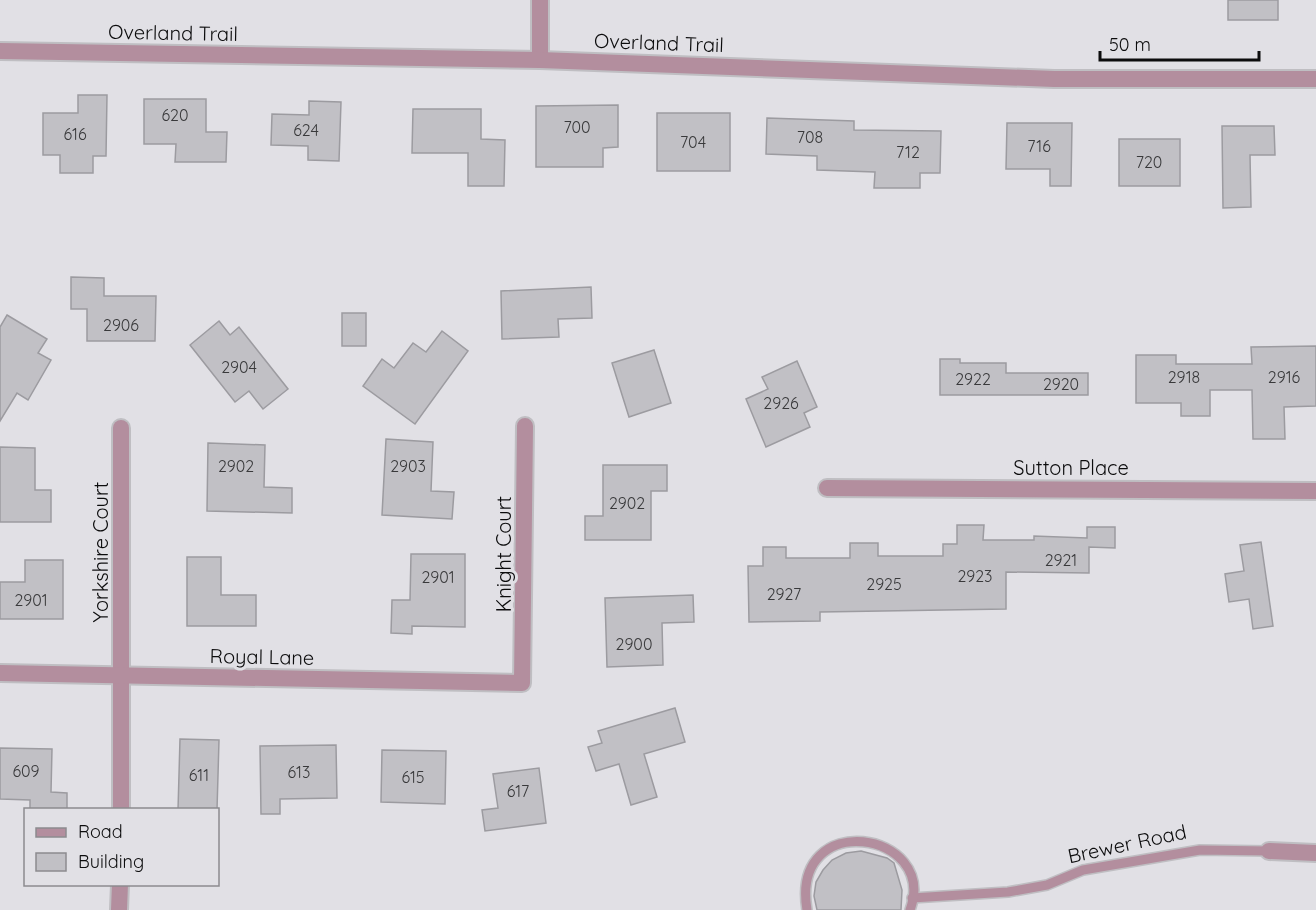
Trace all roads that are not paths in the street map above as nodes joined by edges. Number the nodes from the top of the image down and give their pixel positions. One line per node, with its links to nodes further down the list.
1 (540, 0): 3 (street)
2 (0, 51): 3 (street, Overland Trail)
3 (540, 60): 4 (street, Overland Trail)
4 (1316, 79)
5 (525, 426): 11 (street, Knight Court)
6 (121, 428): 10 (street, Yorkshire Court)
7 (827, 488): 8 (street, Sutton Place)
8 (1316, 491)
9 (0, 673): 10 (street, Royal Lane)
10 (123, 675): 11 (street, Royal Lane); 12 (street, Yorkshire Court)
11 (522, 682)
12 (121, 808)
13 (1269, 851): 14 (street, Brewer Road); 16 (lane, Brewer Road)
14 (1316, 853)
15 (120, 886): 17 (street)
16 (912, 898): 18 (lane); 19 (lane)
17 (119, 910)
18 (807, 910)
19 (910, 910)

